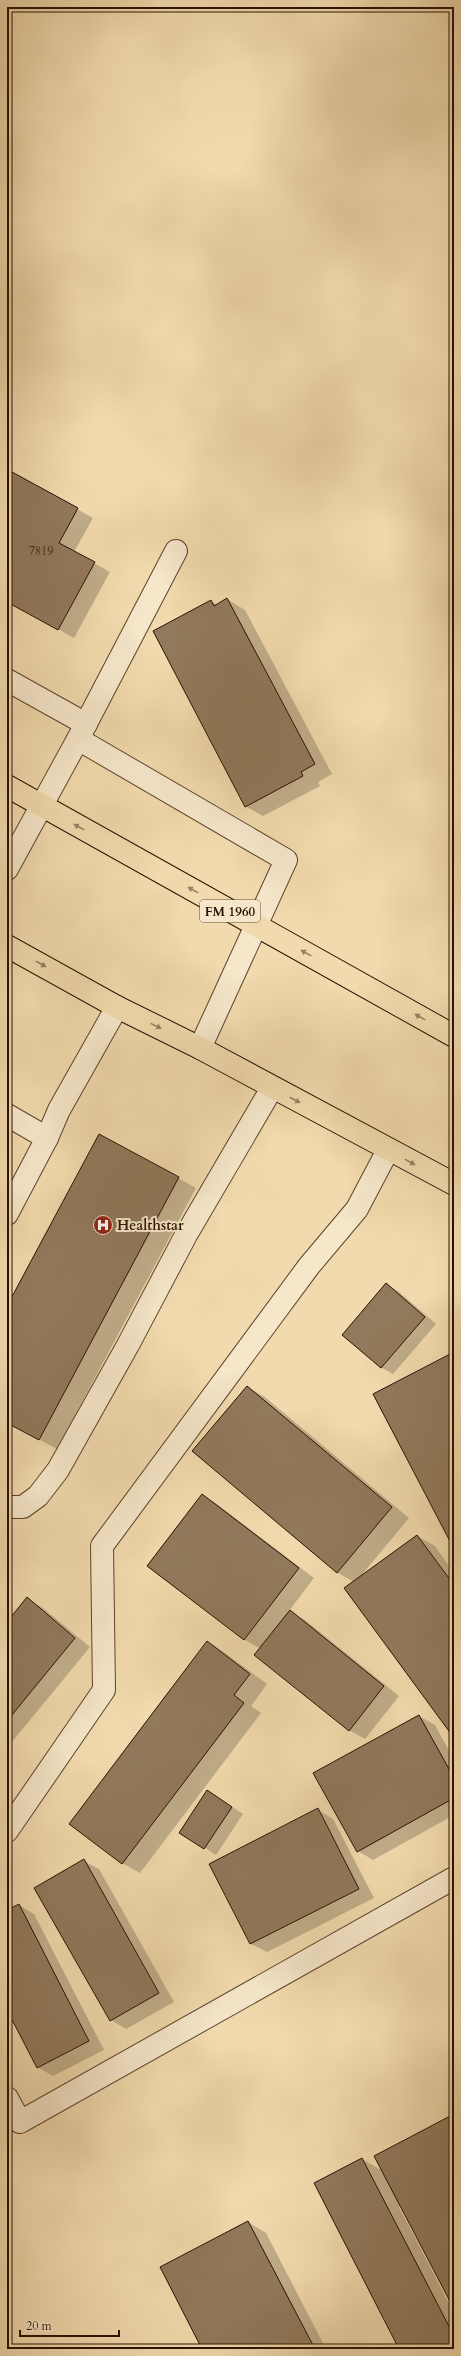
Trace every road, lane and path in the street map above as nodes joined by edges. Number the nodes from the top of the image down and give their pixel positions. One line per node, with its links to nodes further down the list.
1 (176, 551): 3 (lane)
2 (7, 680): 3 (lane)
3 (82, 732): 5 (lane); 7 (lane)
4 (7, 786): 5 (main road, FM 1960 / FM 1960)
5 (42, 806): 6 (lane); 7 (main road, FM 1960 / FM 1960, one-way to 5)
6 (7, 869)
7 (256, 925): 10 (main road, FM 1960 / FM 1960, one-way to 7); 11 (lane)
8 (7, 946): 9 (main road, one-way to 9)
9 (117, 1007): 11 (main road, one-way to 11); 14 (lane)
10 (454, 1036)
11 (200, 1048): 12 (main road)
12 (272, 1088): 15 (main road, one-way to 15); 18 (lane)
13 (7, 1115): 14 (lane)
14 (47, 1138): 17 (lane)
15 (388, 1150): 16 (main road, one-way to 16); 19 (lane)
16 (454, 1184)
17 (7, 1214)
18 (7, 1507)
19 (7, 1831)
20 (454, 1878): 21 (lane)
21 (7, 2098)

